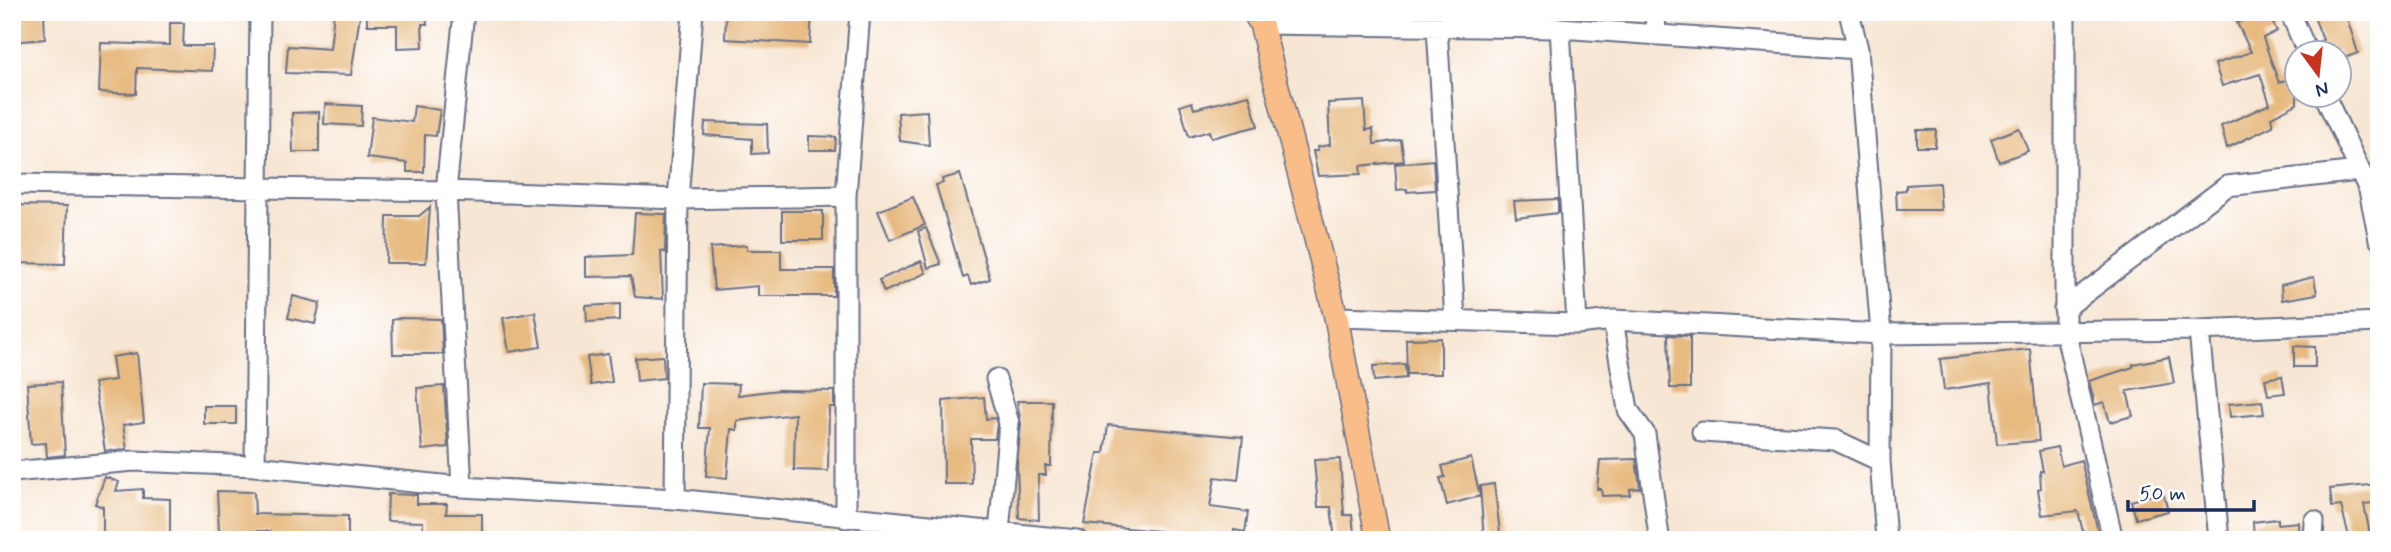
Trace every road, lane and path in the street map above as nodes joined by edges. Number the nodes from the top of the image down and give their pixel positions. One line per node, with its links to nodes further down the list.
1 (260, 12): 19 (street)
2 (464, 12): 20 (street)
3 (693, 12): 22 (street)
4 (860, 12): 21 (street)
5 (1655, 12): 13 (street)
6 (1849, 12): 15 (street)
7 (2065, 12): 24 (street)
8 (2290, 12): 14 (street)
9 (1258, 18): 11 (street); 25 (main road)
10 (1525, 20): 11 (street); 12 (street)
11 (1437, 27): 26 (street)
12 (1560, 29): 13 (street); 29 (street)
13 (1656, 35): 15 (street)
14 (2301, 38)
15 (1858, 49): 32 (street)
16 (2330, 108): 17 (street)
17 (2358, 172): 23 (street); 24 (street)
18 (12, 184): 19 (street)
19 (258, 189): 20 (street); 36 (street)
20 (446, 191): 22 (street); 38 (street)
21 (846, 196): 22 (street); 40 (street)
22 (678, 198): 39 (street)
23 (2379, 239)
24 (2064, 309): 30 (street)
25 (1336, 317): 26 (street); 44 (main road)
26 (1455, 320): 29 (street)
27 (1613, 320): 29 (street); 32 (street); 42 (street)
28 (2379, 322): 31 (street)
29 (1577, 324)
30 (2065, 330): 31 (street); 32 (street); 46 (street)
31 (2199, 330): 47 (street)
32 (1881, 334): 35 (street)
33 (996, 379): 41 (street)
34 (1702, 432): 35 (street)
35 (1880, 461): 45 (street)
36 (255, 466): 37 (street); 38 (street)
37 (12, 472)
38 (462, 487): 39 (street)
39 (676, 499): 40 (street)
40 (846, 518): 41 (street)
41 (999, 532): 43 (street)
42 (1661, 538)
43 (1077, 540)
44 (1378, 540)
45 (1886, 540)
46 (2113, 540)
47 (2219, 540)

